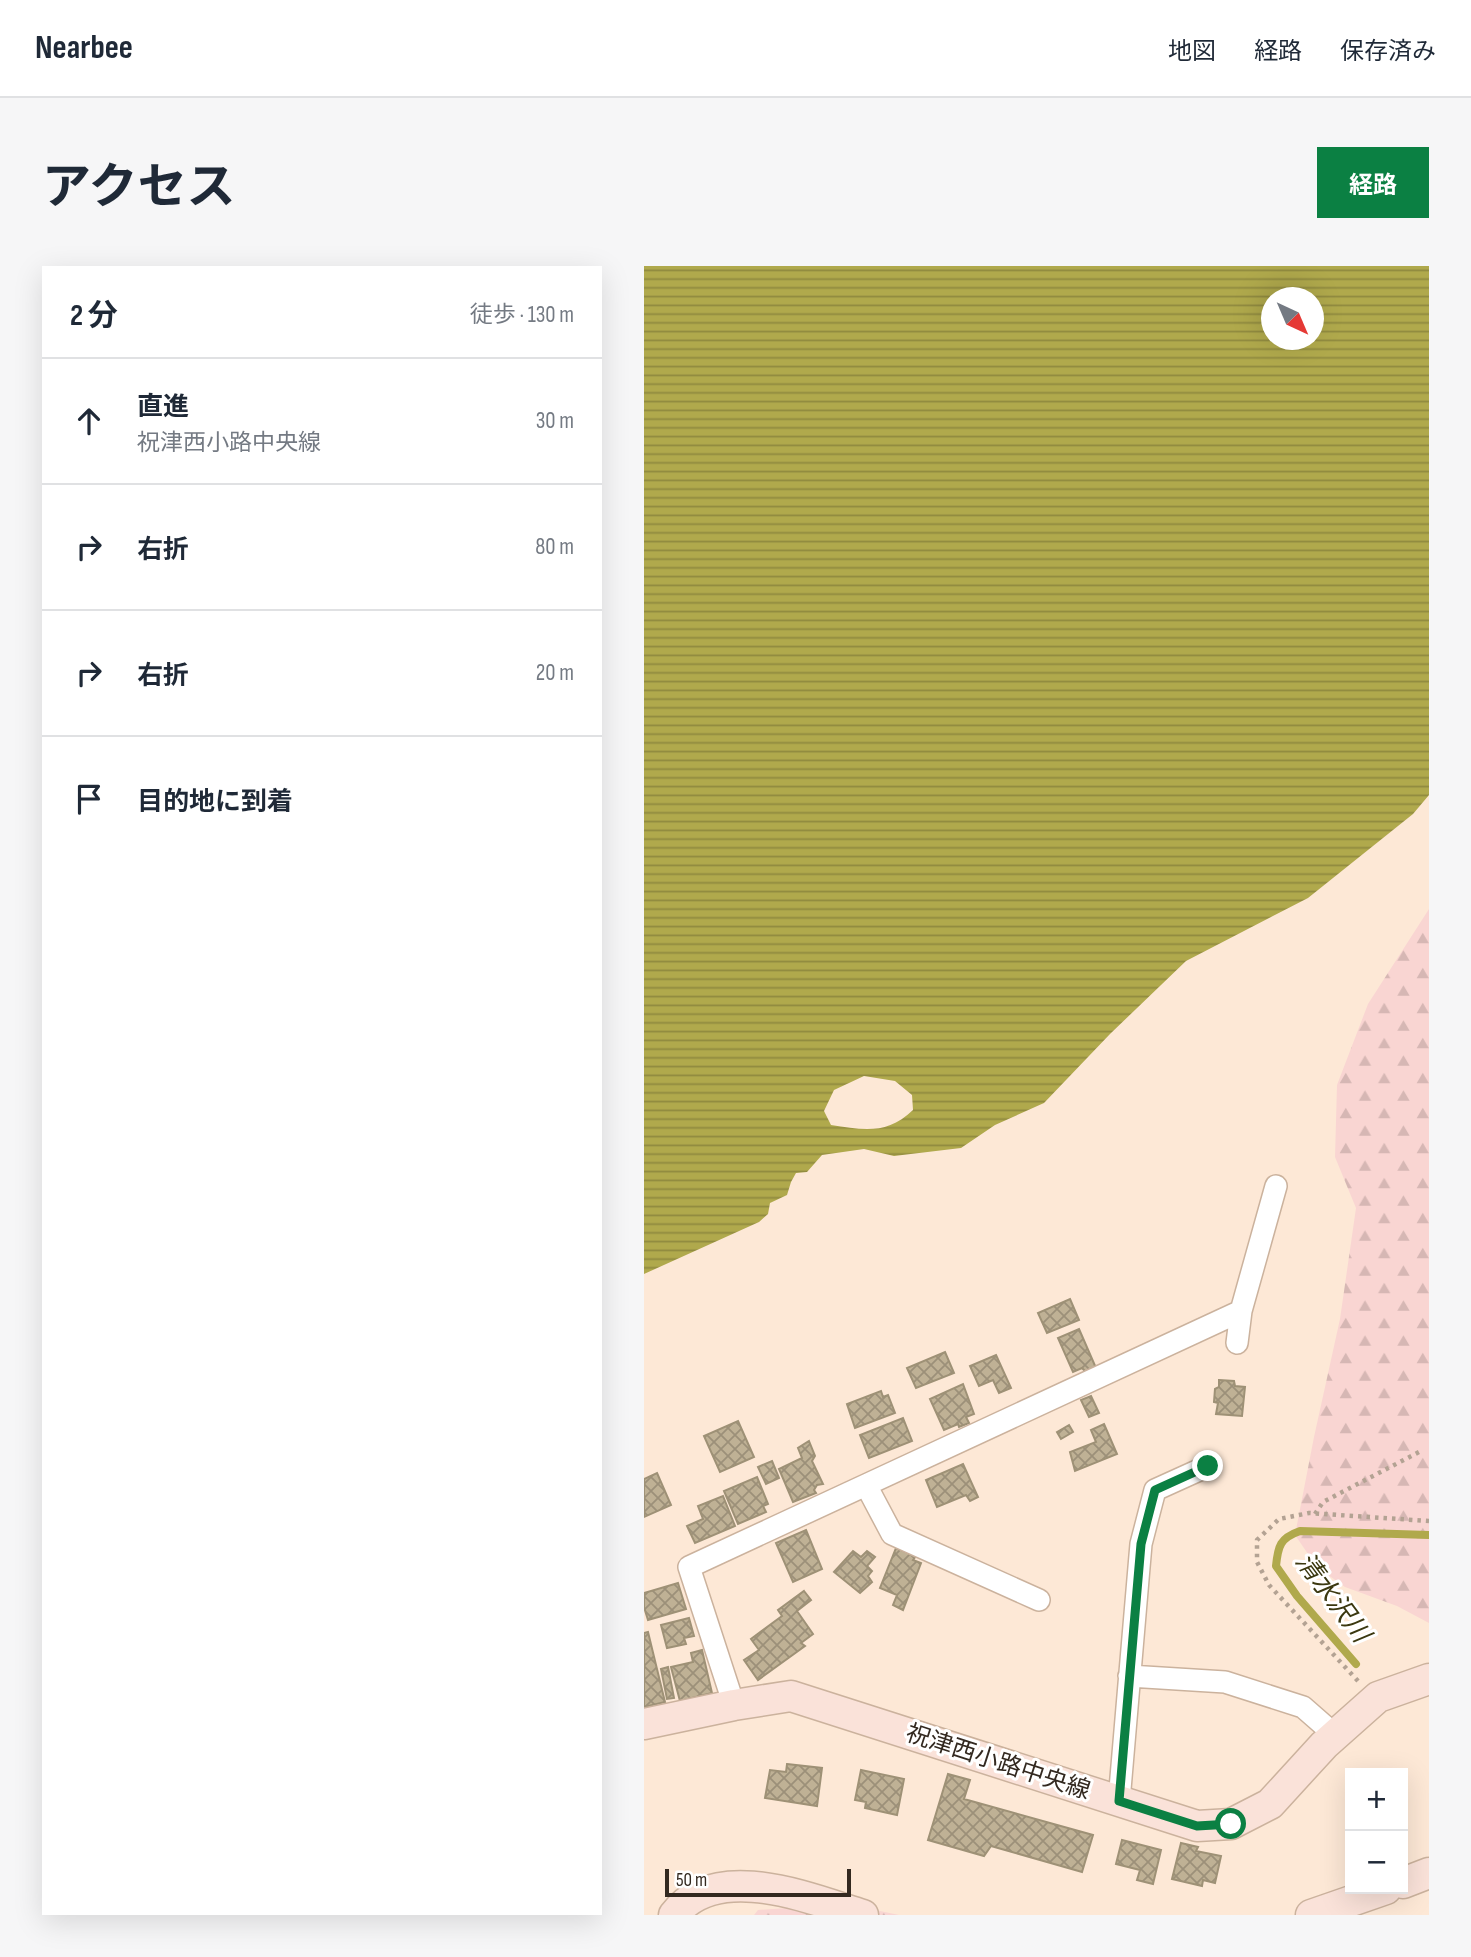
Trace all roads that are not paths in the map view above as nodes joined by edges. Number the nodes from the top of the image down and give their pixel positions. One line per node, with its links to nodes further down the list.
1 (1276, 1186): 2 (street)
2 (1241, 1311): 3 (street); 5 (street)
3 (1237, 1343)
4 (1208, 1466): 7 (street)
5 (866, 1485): 6 (street); 9 (street)
6 (1038, 1600)
7 (1129, 1676): 11 (street); 12 (street)
8 (1429, 1679): 11 (main road, 祝津西小路中央線)
9 (734, 1705): 10 (main road, 祝津西小路中央線); 12 (main road, 祝津西小路中央線)
10 (644, 1724)
11 (1335, 1735): 12 (main road, 祝津西小路中央線)
12 (1119, 1801)
13 (1429, 1873): 14 (main road)
14 (1408, 1881)
15 (1371, 1894): 18 (main road)
16 (674, 1915): 17 (main road)
17 (863, 1915)
18 (1311, 1915)

